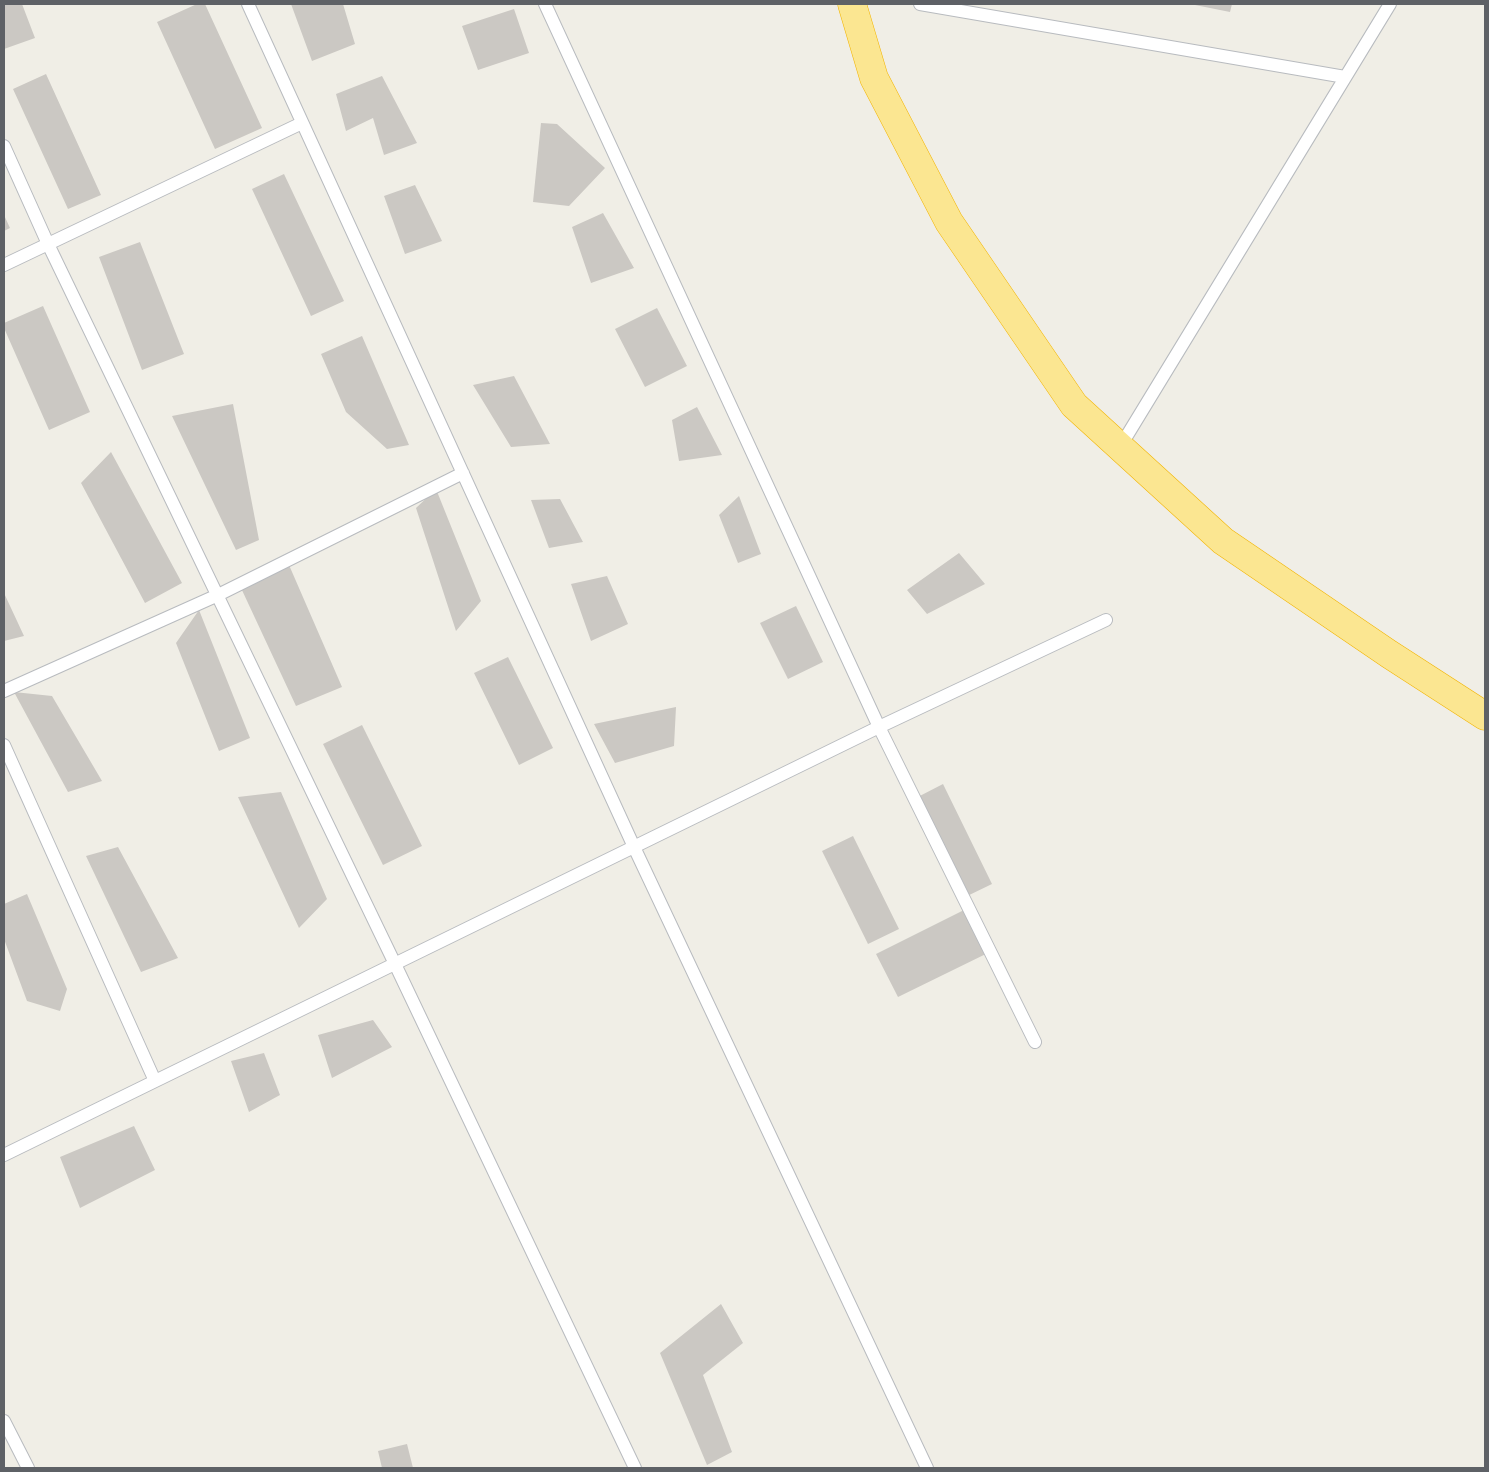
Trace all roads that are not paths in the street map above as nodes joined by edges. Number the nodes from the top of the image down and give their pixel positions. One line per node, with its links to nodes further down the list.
1 (248, 4): 7 (lane)
2 (545, 4): 17 (lane)
3 (852, 4): 11 (highway)
4 (920, 4): 6 (lane)
5 (1390, 4): 6 (lane)
6 (1345, 77): 11 (lane)
7 (302, 123): 9 (lane); 12 (lane)
8 (4, 146): 9 (lane)
9 (48, 244): 10 (lane); 13 (lane)
10 (4, 265)
11 (1120, 447): 16 (highway)
12 (463, 473): 13 (lane); 19 (lane)
13 (218, 595): 15 (lane); 20 (lane)
14 (1106, 620): 17 (lane)
15 (4, 691)
16 (1485, 716)
17 (879, 727): 19 (lane); 21 (lane)
18 (4, 745): 22 (lane)
19 (634, 847): 20 (lane); 27 (lane)
20 (395, 964): 22 (lane); 26 (lane)
21 (1035, 1042)
22 (155, 1081): 23 (lane)
23 (4, 1155)
24 (4, 1421): 25 (lane)
25 (28, 1468)
26 (635, 1468)
27 (927, 1468)

